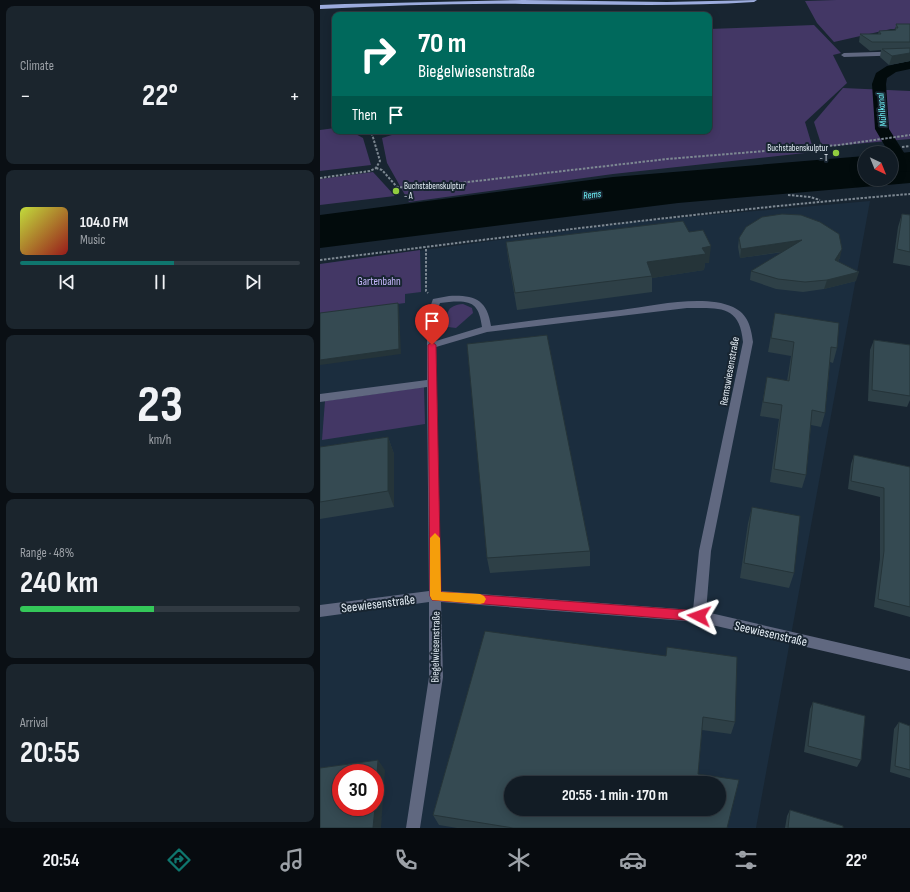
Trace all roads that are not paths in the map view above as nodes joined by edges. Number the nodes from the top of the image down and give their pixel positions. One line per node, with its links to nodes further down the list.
1 (754, 0): 2 (main road)
2 (320, 7)
3 (910, 53): 4 (street)
4 (844, 55)
5 (486, 329): 6 (street); 6 (street, Biegelwiesenstraße); 11 (street, Remswiesenstraße)
6 (432, 345): 7 (street, Biegelwiesenstraße)
7 (432, 383): 8 (street); 9 (street, Biegelwiesenstraße)
8 (320, 398)
9 (436, 596): 10 (street, Seewiesenstraße); 11 (street, Seewiesenstraße); 13 (street, Biegelwiesenstraße)
10 (320, 611)
11 (699, 616): 12 (street, Seewiesenstraße)
12 (910, 665)
13 (413, 828)

